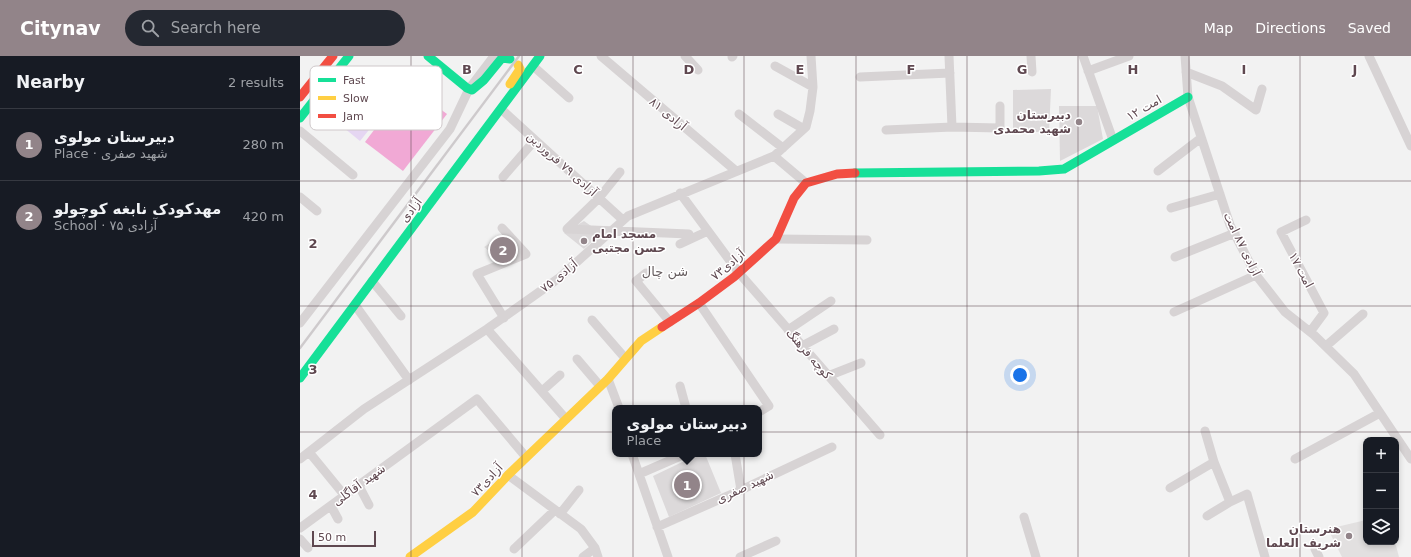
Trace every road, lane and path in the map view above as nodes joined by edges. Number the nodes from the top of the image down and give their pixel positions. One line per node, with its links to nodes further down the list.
1 (333, 56): 17 (street)
2 (349, 56): 18 (street)
3 (428, 56): 19 (street)
4 (494, 56): 32 (street)
5 (540, 56): 21 (street, آزادی)
6 (601, 56): 52 (street, آزادی ۸۱)
7 (685, 56): 23 (street)
8 (811, 56): 30 (street, آزادی ۷۵)
9 (949, 56): 27 (street)
10 (1031, 56): 25 (street)
11 (1083, 56): 24 (street)
12 (1129, 56): 24 (street)
13 (1185, 56): 26 (street, آزادی ۸۷ امت)
14 (1369, 56): 49 (street)
15 (510, 59): 32 (street)
16 (518, 65): 38 (street)
17 (325, 66)
18 (341, 66)
19 (442, 66)
20 (442, 66): 32 (street)
21 (533, 66): 35 (street); 38 (street, آزادی)
22 (775, 66): 30 (street)
23 (698, 70)
24 (1088, 71): 48 (street)
25 (1032, 72)
26 (1186, 72): 31 (street); 34 (street, آزادی ۸۷ امت)
27 (950, 73): 28 (street); 42 (street)
28 (860, 76)
29 (310, 85): 33 (street)
30 (813, 87): 43 (street, آزادی ۷۵)
31 (1262, 88)
32 (473, 89): 87 (street)
33 (300, 97)
34 (1188, 97): 46 (street, آزادی ۸۷ امت); 48 (street, امت ۱۲)
35 (569, 98)
36 (310, 105): 41 (street)
37 (1000, 106): 42 (street)
38 (501, 109): 47 (street, آزادی ۷۹ فروردین); 77 (street, آزادی)
39 (739, 114): 50 (street)
40 (778, 114): 43 (street)
41 (300, 118)
42 (952, 126): 44 (street)
43 (804, 129): 50 (street, آزادی ۷۵)
44 (886, 130)
45 (300, 131): 55 (street)
46 (1201, 138): 53 (street); 59 (street, آزادی ۸۷ امت)
47 (535, 140): 56 (street); 61 (street, آزادی ۷۹ فروردین)
48 (1113, 140): 57 (street)
49 (1411, 146)
50 (783, 148): 51 (street, آزادی ۷۵)
51 (774, 156): 52 (street, آزادی ۷۵); 57 (street)
52 (736, 171): 58 (street, آزادی ۷۵)
53 (1158, 171)
54 (620, 172): 61 (street)
55 (353, 176)
56 (504, 177)
57 (806, 183): 70 (street, آزادی۷۳)
58 (680, 193): 64 (street, آزادی ۷۵); 67 (street, کوچه فرهنگ)
59 (1220, 194): 62 (street); 69 (street, آزادی ۸۷ امت)
60 (300, 197): 63 (street)
61 (599, 198): 64 (street, آزادی ۷۹ فروردین); 68 (street)
62 (1171, 208)
63 (316, 211)
64 (623, 220): 84 (street, آزادی ۷۵)
65 (1306, 220): 91 (street, امت ۱۷)
66 (502, 228): 84 (street)
67 (708, 231): 72 (street); 74 (street, کوچه فرهنگ)
68 (689, 234)
69 (1235, 234): 73 (street); 76 (street, آزادی ۸۷ امت)
70 (776, 240): 71 (street); 74 (street, آزادی۷۳)
71 (867, 240)
72 (680, 244)
73 (1175, 257)
74 (739, 273): 79 (street, آزادی۷۳); 90 (street, کوچه فرهنگ)
75 (646, 274): 86 (street)
76 (1256, 275): 81 (street); 91 (street, آزادی ۸۷ امت)
77 (372, 281): 80 (street, آزادی); 83 (street)
78 (831, 301): 90 (street)
79 (699, 303): 86 (street, آزادی۷۳); 107 (street)
80 (355, 305): 99 (street, آزادی); 101 (street)
81 (1174, 312)
82 (1363, 314): 93 (street)
83 (401, 316)
84 (504, 318): 88 (street, آزادی ۷۵)
85 (592, 320): 94 (street)
86 (670, 322): 94 (street, آزادی۷۳)
87 (300, 323)
88 (488, 329): 101 (street, آزادی ۷۵); 104 (street)
89 (834, 329): 92 (street)
90 (788, 330): 92 (street, کوچه فرهنگ)
91 (1310, 332): 93 (street, آزادی ۸۷ امت)
92 (802, 346): 98 (street, کوچه فرهنگ)
93 (1326, 346): 108 (street, آزادی ۸۷ امت)
94 (625, 358): 100 (street, آزادی۷۳)
95 (577, 359): 102 (street)
96 (861, 363): 98 (street)
97 (560, 375): 104 (street)
98 (828, 376): 111 (street, کوچه فرهنگ)
99 (300, 378)
100 (608, 379): 102 (street, آزادی۷۳); 105 (street)
101 (409, 380): 113 (street, آزادی ۷۵)
102 (600, 386): 109 (street, آزادی۷۳)
103 (680, 386): 106 (street)
104 (542, 391): 109 (street)
105 (618, 405)
106 (685, 405)
107 (762, 410)
108 (1380, 413): 119 (street); 120 (street, آزادی ۸۷ امت)
109 (566, 419): 114 (street, آزادی۷۳)
110 (1205, 431): 121 (street)
111 (880, 435)
112 (832, 447): 127 (street, شهید صفری)
113 (310, 452): 118 (street, آزادی ۷۵); 128 (street)
114 (526, 457): 123 (street, آزادی۷۳); 124 (street, شهید آقاگلی)
115 (633, 457): 122 (street)
116 (678, 457): 122 (street)
117 (736, 457): 127 (street)
118 (300, 459)
119 (1295, 459)
120 (1411, 460)
121 (1214, 462): 125 (street); 129 (street)
122 (639, 474): 136 (street)
123 (508, 475): 132 (street); 143 (street, آزادی۷۳)
124 (359, 486): 128 (street, شهید آقاگلی); 130 (street)
125 (1170, 488)
126 (579, 490): 132 (street)
127 (741, 490): 136 (street, شهید صفری)
128 (345, 496): 131 (street, شهید آقاگلی)
129 (1230, 502): 133 (street); 149 (street)
130 (369, 505)
131 (331, 506): 135 (street); 137 (street, شهید آقاگلی)
132 (558, 512): 141 (street); 142 (street)
133 (1207, 516)
134 (1024, 517): 148 (street)
135 (338, 520)
136 (657, 527): 146 (street)
137 (300, 528)
138 (300, 539): 140 (street)
139 (776, 541): 147 (street)
140 (308, 548)
141 (595, 548): 144 (street); 145 (street)
142 (514, 549)
143 (410, 557)
144 (583, 557)
145 (598, 557)
146 (668, 557)
147 (740, 557)
148 (1036, 557)
149 (1264, 557)

